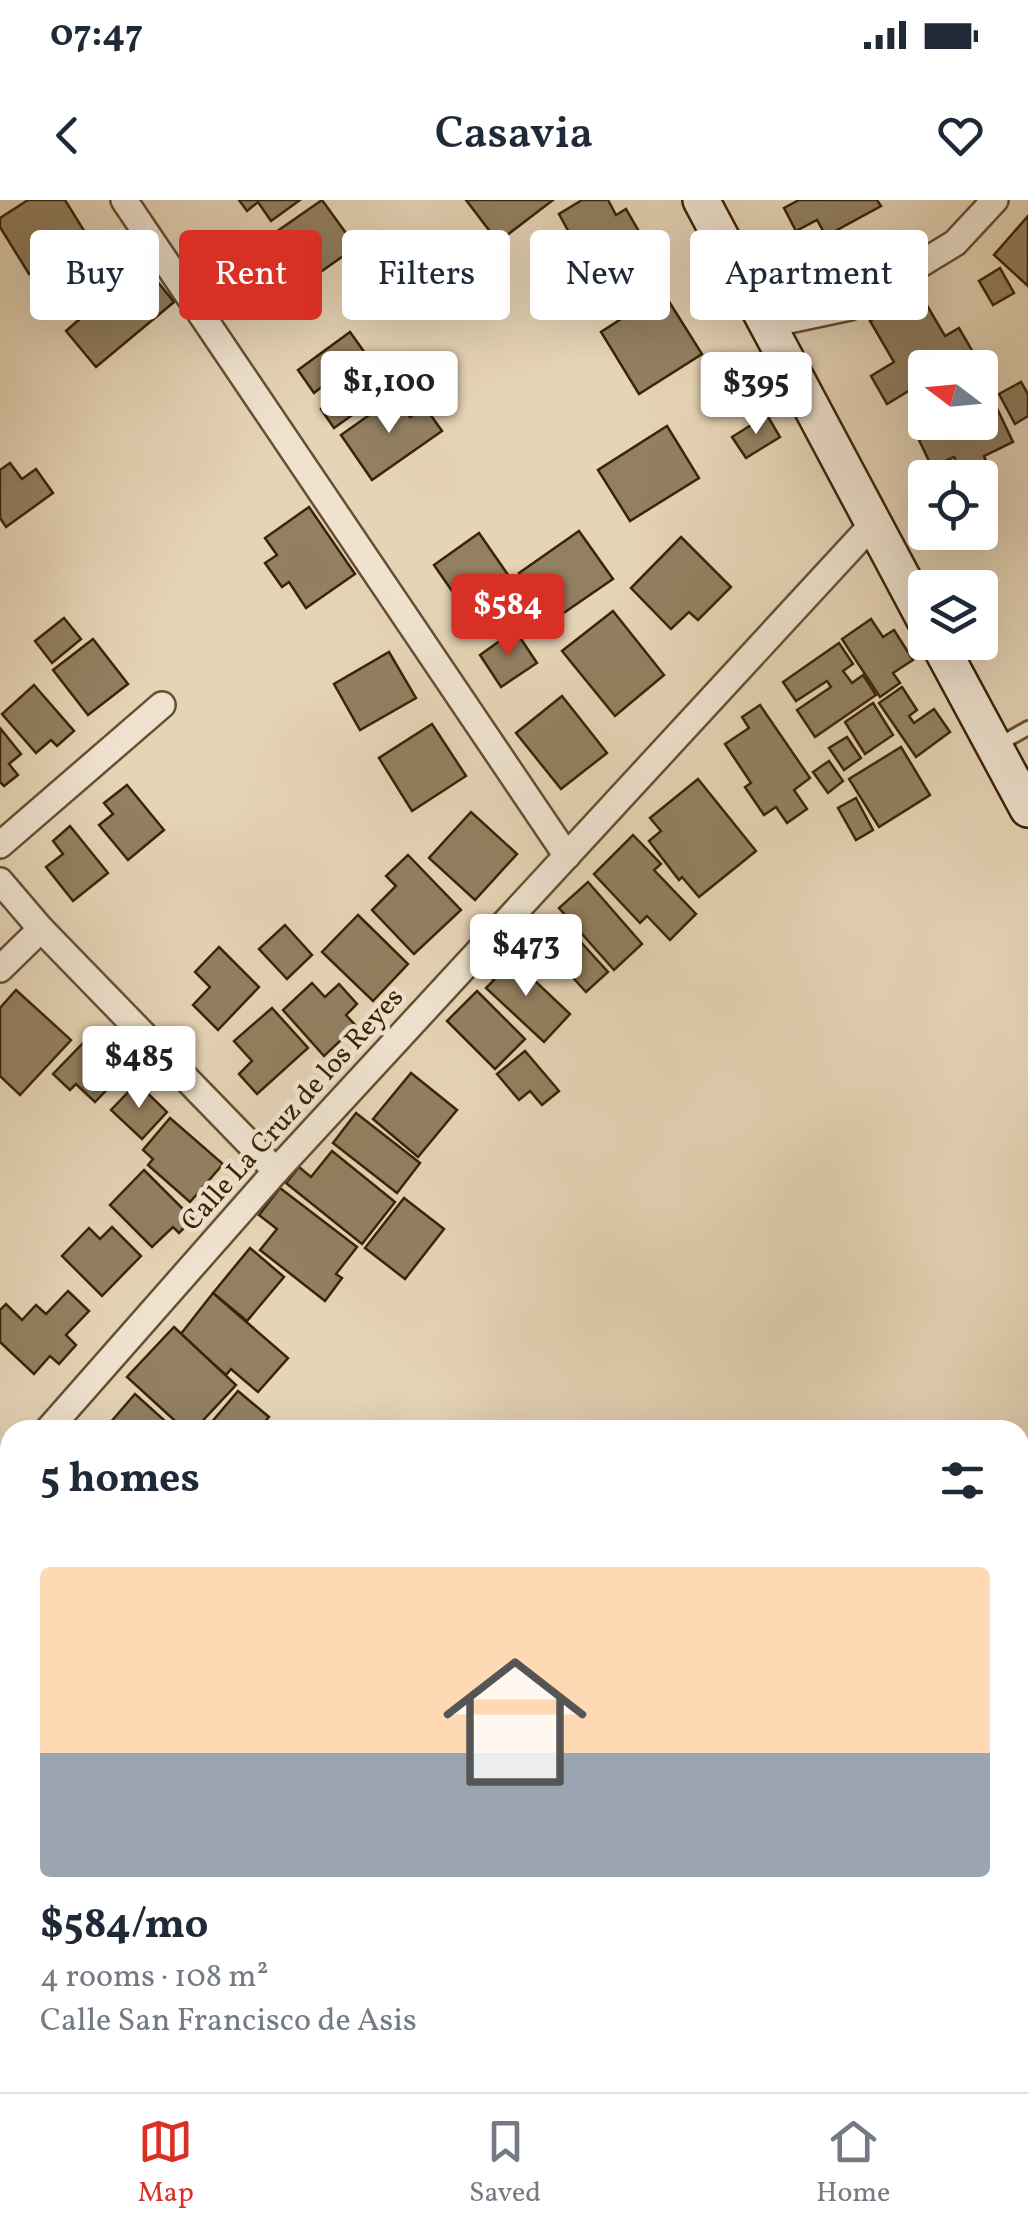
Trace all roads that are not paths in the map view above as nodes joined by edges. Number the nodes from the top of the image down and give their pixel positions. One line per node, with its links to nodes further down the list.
1 (124, 200): 13 (street)
2 (701, 200): 4 (main road)
3 (996, 200): 4 (street)
4 (770, 324): 5 (main road)
5 (872, 525): 6 (main road); 13 (street, Calle La Cruz de los Reyes)
6 (908, 590)
7 (948, 660): 10 (main road)
8 (162, 705): 12 (street)
9 (1028, 728): 10 (lane)
10 (996, 746): 11 (main road)
11 (1028, 808)
12 (0, 845)
13 (567, 856): 17 (street, Calle La Cruz de los Reyes)
14 (0, 881): 15 (street)
15 (42, 929): 16 (street); 17 (street)
16 (0, 968)
17 (276, 1171): 18 (street, Calle La Cruz de los Reyes)
18 (57, 1420)

